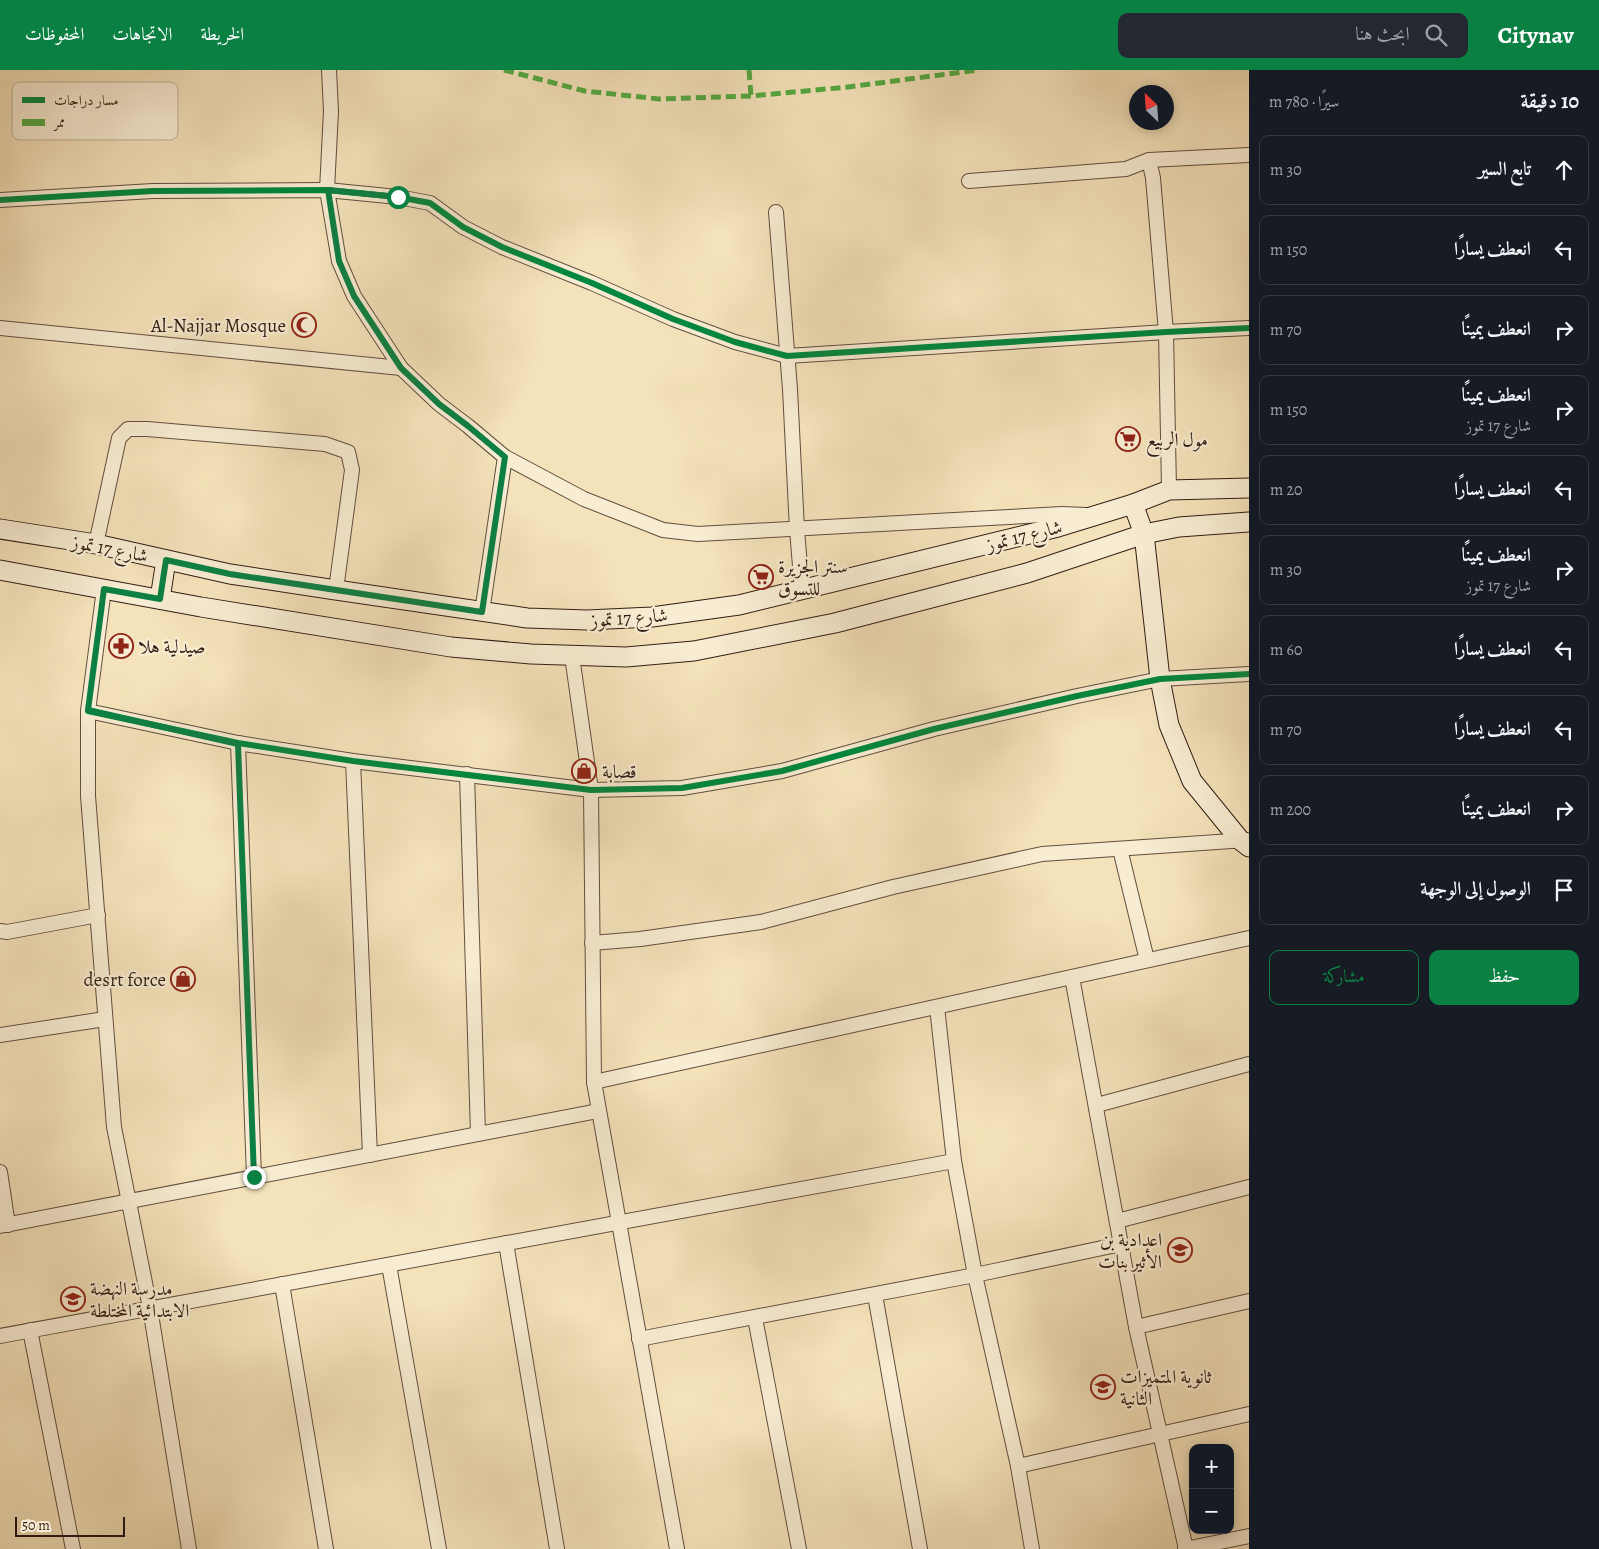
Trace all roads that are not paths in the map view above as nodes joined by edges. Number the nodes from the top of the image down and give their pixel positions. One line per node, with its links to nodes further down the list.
1 (329, 70): 5 (street)
2 (1249, 155): 3 (street)
3 (1149, 160): 4 (street); 10 (street)
4 (969, 181)
5 (328, 190): 6 (street); 11 (street); 12 (street)
6 (0, 200)
7 (776, 212): 11 (street)
8 (0, 328): 12 (street)
9 (1249, 328): 10 (street)
10 (1166, 332): 11 (street); 15 (street)
11 (787, 356): 20 (street)
12 (401, 368): 13 (street)
13 (505, 457): 20 (street); 29 (street)
14 (1249, 488): 15 (main road, شارع 17 تموز)
15 (1169, 490): 16 (main road, شارع 17 تموز)
16 (1133, 504): 17 (main road, شارع 17 تموز); 21 (main road)
17 (1099, 515): 20 (street); 27 (main road, شارع 17 تموز)
18 (1249, 522): 21 (main road, شارع 17 تموز)
19 (0, 529): 22 (main road, شارع 17 تموز)
20 (797, 530): 27 (street)
21 (1144, 534): 30 (main road, شارع 17 تموز); 32 (main road)
22 (96, 544): 23 (main road, شارع 17 تموز); 26 (street)
23 (166, 560): 26 (main road, شارع 17 تموز); 28 (main road)
24 (0, 570): 25 (main road, شارع 17 تموز)
25 (104, 589): 28 (main road, شارع 17 تموز); 33 (street)
26 (336, 590): 29 (main road, شارع 17 تموز)
27 (802, 590): 29 (main road, شارع 17 تموز)
28 (160, 599): 30 (main road, شارع 17 تموز)
29 (482, 612)
30 (572, 656): 37 (street)
31 (1249, 674): 32 (street)
32 (1160, 678): 37 (street); 38 (main road)
33 (88, 710): 34 (street); 40 (street)
34 (238, 744): 35 (street); 57 (street)
35 (353, 762): 36 (street); 54 (street)
36 (468, 774): 37 (street); 53 (street)
37 (591, 790): 43 (street)
38 (1246, 842): 39 (street)
39 (1120, 849): 43 (street); 44 (street)
40 (98, 915): 41 (street); 47 (street)
41 (0, 931)
42 (1249, 938): 44 (street)
43 (592, 943): 50 (street)
44 (1146, 960): 45 (street)
45 (1072, 977): 46 (street); 51 (street)
46 (937, 1007): 50 (street); 55 (street)
47 (105, 1019): 48 (street); 59 (street)
48 (0, 1035)
49 (1249, 1064): 51 (street)
50 (594, 1082): 52 (street)
51 (1097, 1105): 60 (street)
52 (598, 1111): 53 (street); 61 (street)
53 (478, 1134): 54 (street)
54 (370, 1154): 57 (street)
55 (954, 1161): 61 (street); 66 (street)
56 (0, 1172): 62 (street)
57 (254, 1177): 59 (street)
58 (1249, 1187): 60 (street)
59 (129, 1201): 62 (street); 70 (street)
60 (1117, 1221): 64 (street)
61 (618, 1223): 63 (street); 75 (street)
62 (4, 1225)
63 (506, 1243): 65 (street); 84 (street)
64 (1121, 1244): 66 (street); 72 (street)
65 (389, 1265): 67 (street); 83 (street)
66 (975, 1275): 68 (street); 78 (street)
67 (282, 1284): 70 (street); 82 (street)
68 (875, 1295): 71 (street); 87 (street)
69 (1249, 1301): 72 (street)
70 (150, 1308): 73 (street); 81 (street)
71 (755, 1318): 75 (street); 86 (street)
72 (1136, 1326): 77 (street)
73 (30, 1330): 74 (street); 80 (street)
74 (0, 1336)
75 (639, 1339): 85 (street)
76 (1249, 1414): 77 (street)
77 (1160, 1433): 78 (street); 89 (street)
78 (1018, 1466): 88 (street)
79 (1249, 1536): 89 (street)
80 (73, 1549)
81 (189, 1549)
82 (326, 1549)
83 (439, 1549)
84 (557, 1549)
85 (677, 1549)
86 (799, 1549)
87 (920, 1549)
88 (1032, 1549)
89 (1186, 1549)

